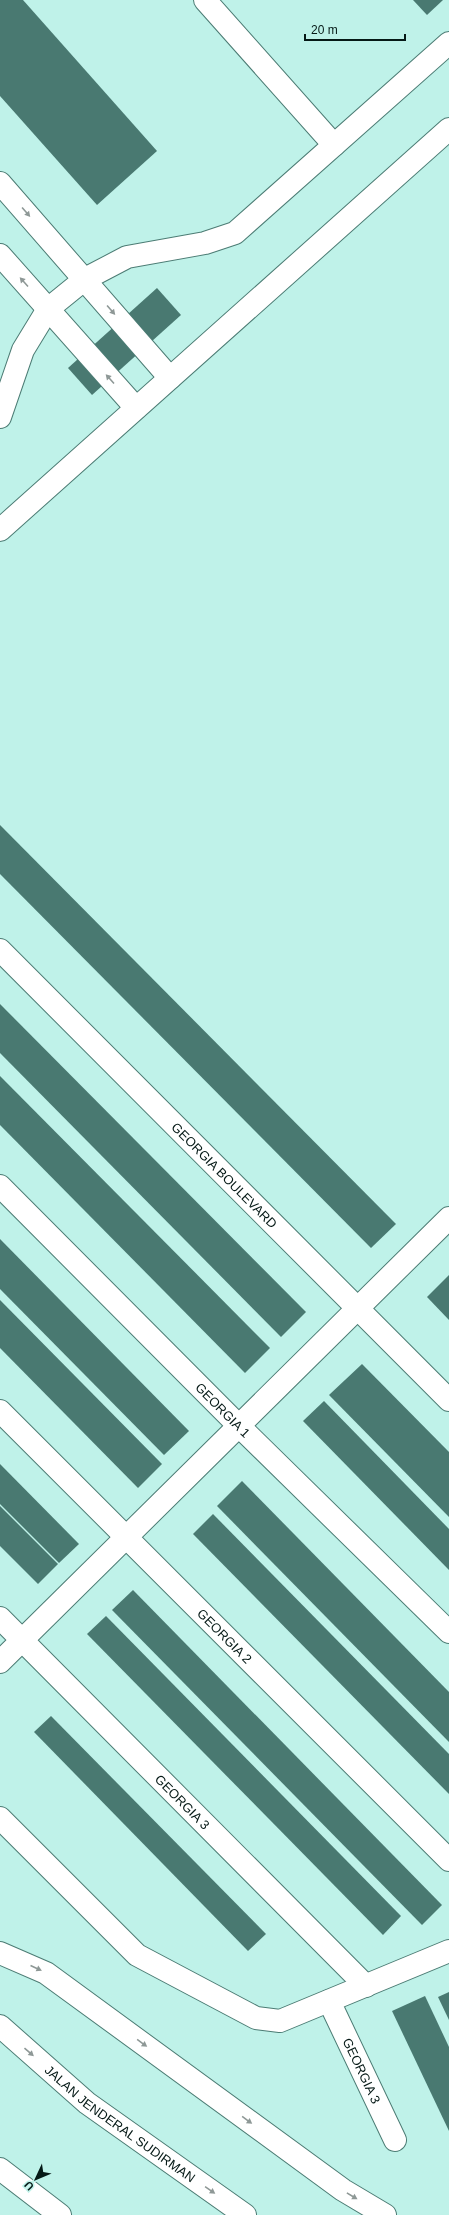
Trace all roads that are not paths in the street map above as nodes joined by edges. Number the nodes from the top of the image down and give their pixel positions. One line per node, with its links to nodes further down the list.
1 (205, 0): 4 (street)
2 (449, 42): 4 (street)
3 (449, 129): 9 (street)
4 (334, 146): 7 (street)
5 (0, 182): 7 (street, one-way to 7)
6 (0, 255): 8 (street, one-way to 6)
7 (85, 279): 8 (street); 9 (street, one-way to 9)
8 (48, 309): 10 (street, one-way to 8); 11 (street)
9 (170, 378): 10 (street)
10 (136, 408): 12 (street)
11 (0, 416)
12 (0, 530)
13 (0, 950): 16 (street, GEORGIA BOULEVARD)
14 (0, 1186): 19 (street, GEORGIA 1)
15 (449, 1218): 16 (street)
16 (358, 1308): 17 (street, GEORGIA BOULEVARD); 19 (street)
17 (449, 1400)
18 (0, 1411): 20 (street, GEORGIA 2)
19 (239, 1426): 20 (street); 22 (street, GEORGIA 1)
20 (126, 1538): 23 (street); 26 (street, GEORGIA 2)
21 (0, 1618): 23 (street, GEORGIA 3)
22 (449, 1632)
23 (22, 1641): 24 (street); 29 (street, GEORGIA 3)
24 (0, 1662)
25 (0, 1818): 30 (street)
26 (449, 1860)
27 (449, 1951): 29 (street)
28 (0, 1952): 36 (street, one-way to 36)
29 (366, 1986): 30 (street)
30 (330, 2001): 32 (street, GEORGIA 3)
31 (0, 2026): 35 (street, JALAN JENDERAL SUDIRMAN, one-way to 35)
32 (395, 2140)
33 (0, 2169): 34 (street)
34 (60, 2215)
35 (245, 2215)
36 (385, 2215)

